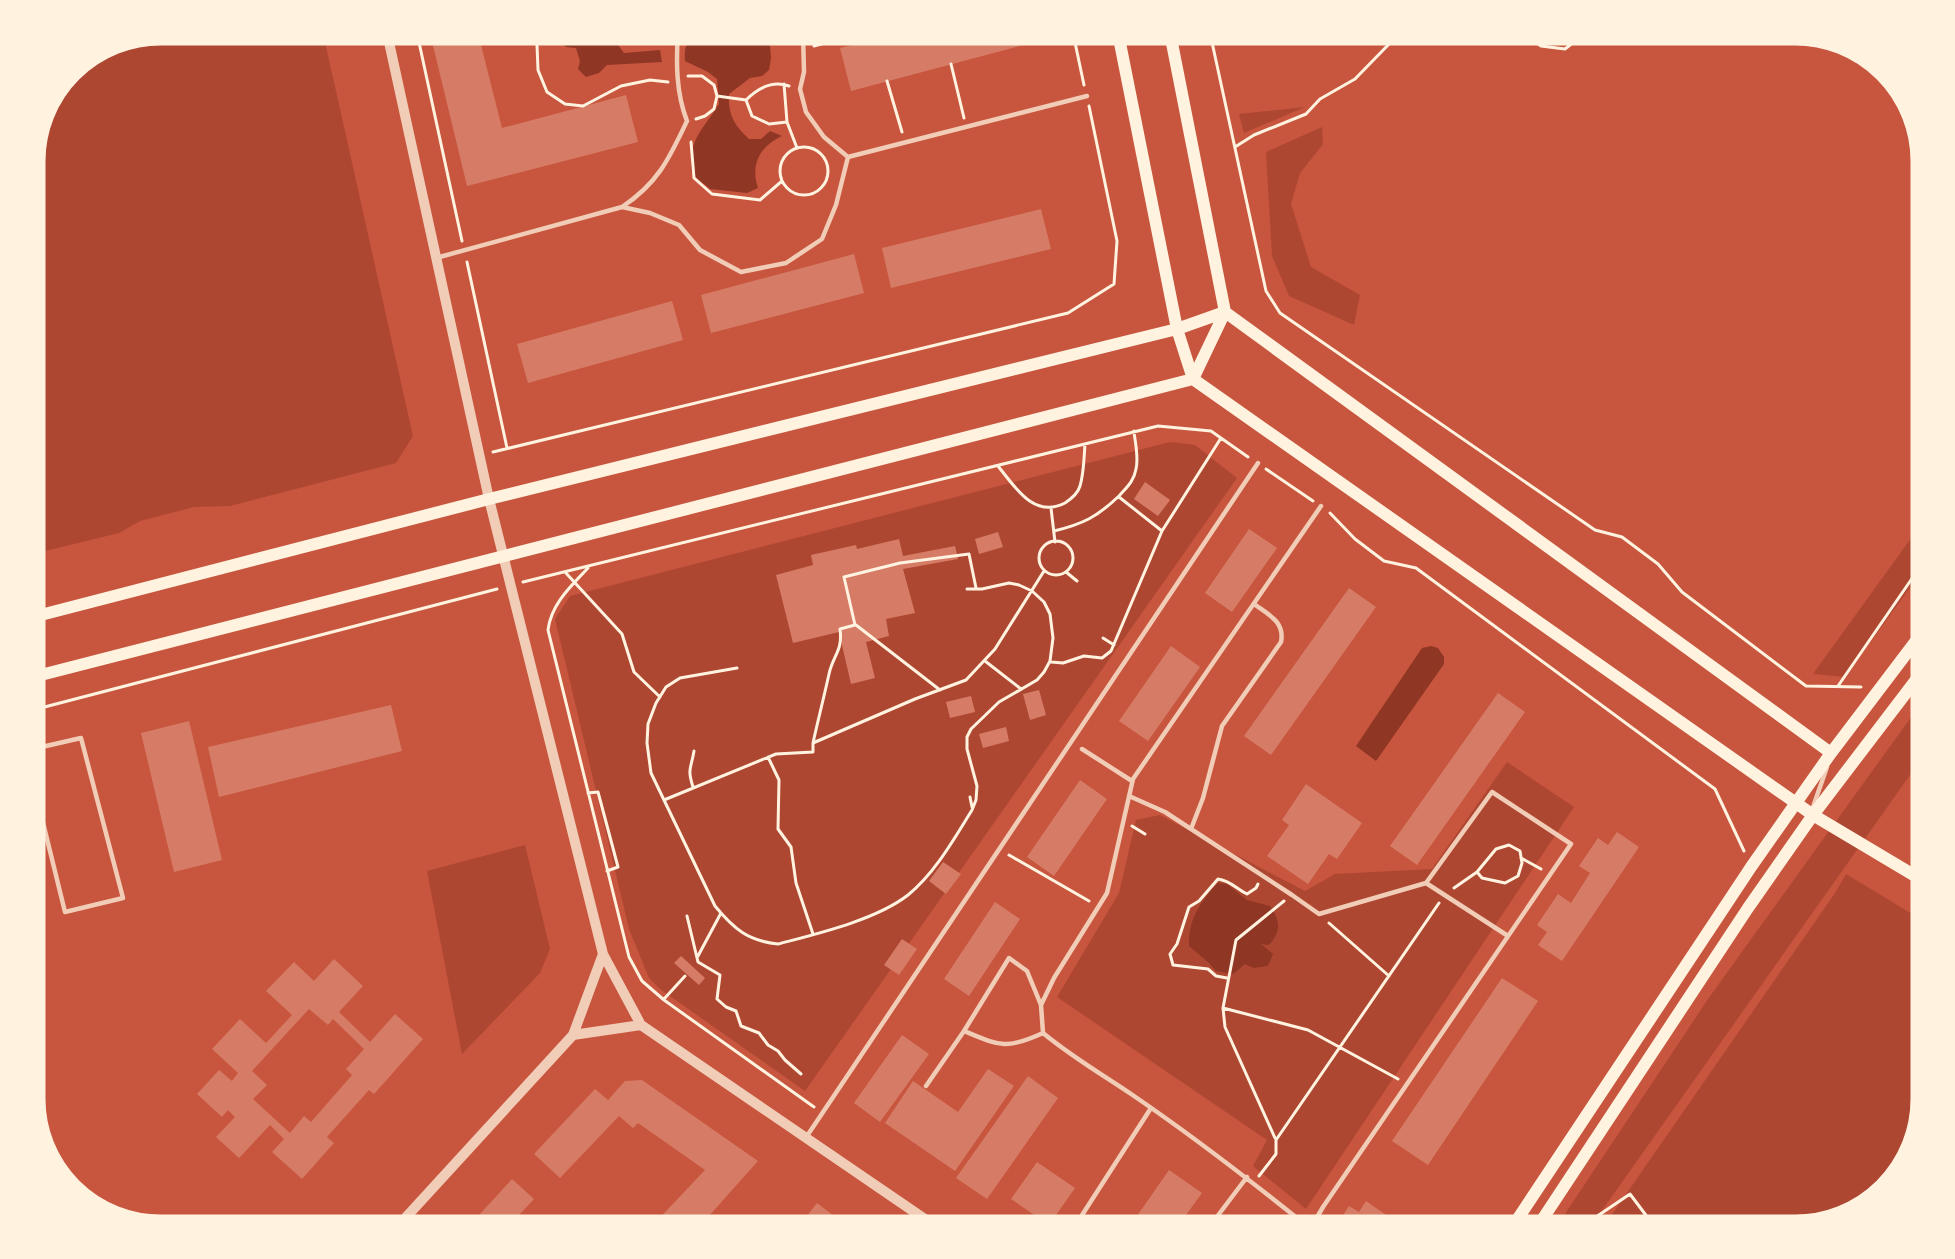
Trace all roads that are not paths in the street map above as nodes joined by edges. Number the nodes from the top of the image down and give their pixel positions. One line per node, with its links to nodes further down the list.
1 (389, 44): 9 (street)
2 (677, 44): 8 (lane)
3 (803, 44): 7 (lane)
4 (1120, 44): 11 (main road)
5 (1172, 44): 10 (main road)
6 (1087, 96): 7 (lane)
7 (848, 157): 8 (lane)
8 (622, 207): 9 (lane)
9 (436, 258): 14 (street)
10 (1225, 312): 11 (main road); 12 (main road); 24 (main road)
11 (1177, 329): 12 (main road); 14 (main road)
12 (1193, 379): 16 (main road); 27 (main road)
13 (1258, 463): 42 (lane)
14 (489, 499): 16 (street); 18 (main road)
15 (1321, 506): 17 (lane)
16 (503, 557): 20 (main road); 34 (street)
17 (1254, 604): 25 (lane); 30 (lane)
18 (44, 614)
19 (1912, 646): 24 (main road)
20 (44, 674)
21 (1912, 685): 28 (main road)
22 (44, 746): 29 (lane)
23 (1082, 749): 25 (lane)
24 (1831, 753): 27 (main road); 28 (lane)
25 (1132, 781): 26 (lane)
26 (1129, 796): 30 (lane); 35 (lane)
27 (1796, 802): 28 (main road); 50 (main road)
28 (1811, 818): 31 (main road); 51 (main road)
29 (44, 827)
30 (1191, 829): 32 (lane)
31 (1912, 874)
32 (1426, 884): 33 (lane); 33 (lane)
33 (1508, 936): 49 (lane)
34 (603, 954): 36 (street); 39 (street)
35 (1041, 1005): 37 (lane); 38 (lane)
36 (641, 1026): 39 (street); 42 (street)
37 (964, 1031): 38 (lane); 40 (lane)
38 (1043, 1033): 41 (lane)
39 (573, 1035): 44 (street)
40 (926, 1086)
41 (1150, 1108): 43 (lane); 46 (lane)
42 (806, 1138): 45 (street)
43 (1247, 1177): 47 (lane); 48 (lane)
44 (407, 1216)
45 (920, 1216)
46 (1081, 1216)
47 (1218, 1216)
48 (1295, 1216)
49 (1318, 1216)
50 (1521, 1216)
51 (1545, 1216)

